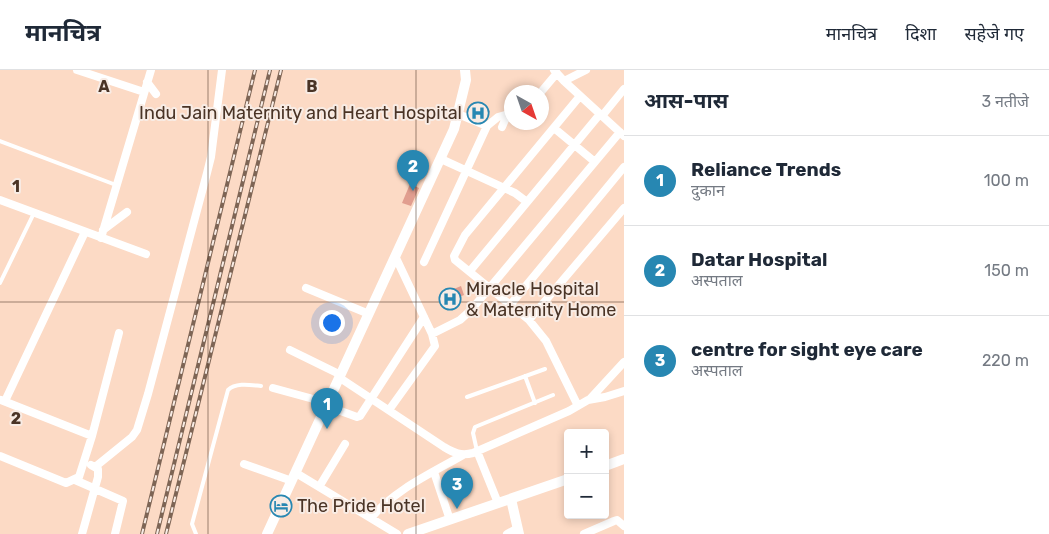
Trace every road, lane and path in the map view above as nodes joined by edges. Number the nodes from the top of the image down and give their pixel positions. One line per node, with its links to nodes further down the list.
1 (77, 70): 11 (street)
2 (150, 70): 8 (street)
3 (222, 70): 76 (street)
4 (465, 70): 14 (street)
5 (586, 70): 7 (street)
6 (556, 72): 7 (street); 9 (street)
7 (564, 81): 13 (street)
8 (146, 82): 11 (street); 12 (street)
9 (546, 85)
10 (624, 89): 16 (street)
11 (144, 92): 28 (street)
12 (156, 94)
13 (580, 96): 16 (street); 20 (street)
14 (458, 114): 18 (street); 24 (street)
15 (504, 115): 18 (street)
16 (601, 115): 21 (street); 23 (street)
17 (504, 122): 19 (street)
18 (487, 126): 27 (street)
19 (502, 127)
20 (554, 128): 23 (street); 29 (street)
21 (622, 134): 25 (street)
22 (0, 141): 28 (lane)
23 (574, 145): 25 (street); 31 (street)
24 (441, 159): 27 (street); 38 (street)
25 (595, 162): 43 (street)
26 (624, 167): 44 (street)
27 (466, 170): 29 (street); 39 (street)
28 (116, 185): 36 (street)
29 (504, 188): 31 (street); 40 (street)
30 (0, 200): 34 (street)
31 (527, 202): 40 (street)
32 (624, 208): 47 (street)
33 (127, 212): 36 (street)
34 (34, 213): 35 (street); 41 (lane)
35 (85, 232): 36 (street); 61 (street)
36 (102, 234): 37 (street)
37 (146, 254)
38 (396, 258): 45 (street); 46 (street)
39 (424, 262)
40 (470, 271): 43 (street)
41 (0, 283)
42 (306, 288): 45 (street)
43 (490, 288): 44 (street); 49 (street)
44 (511, 304): 47 (street)
45 (369, 314): 54 (street)
46 (424, 317): 49 (street); 60 (street)
47 (529, 320): 65 (street)
48 (119, 333): 67 (street)
49 (432, 334): 66 (street)
50 (290, 350): 54 (street)
51 (624, 362): 62 (street)
52 (545, 369): 53 (lane)
53 (525, 376): 59 (lane); 63 (lane)
54 (341, 377): 60 (street); 64 (street)
55 (261, 386): 91 (lane)
56 (274, 388): 64 (street)
57 (624, 392): 62 (street)
58 (553, 395): 63 (lane)
59 (467, 397)
60 (371, 399): 64 (street); 66 (street)
61 (1, 400): 67 (street)
62 (590, 400): 65 (street)
63 (534, 403): 69 (lane)
64 (328, 405): 78 (street)
65 (578, 406): 69 (street)
66 (389, 410): 70 (street)
67 (92, 436): 73 (street)
68 (345, 444): 81 (street)
69 (477, 451): 70 (street); 84 (street)
70 (463, 455): 77 (street)
71 (0, 456): 79 (street)
72 (624, 459): 75 (street)
73 (84, 463): 76 (street); 79 (street)
74 (244, 464): 78 (street)
75 (609, 465)
76 (95, 467): 82 (street)
77 (434, 472): 85 (street); 86 (street)
78 (294, 477): 81 (street); 92 (street)
79 (75, 480): 82 (street)
80 (564, 480): 83 (street)
81 (320, 487): 85 (street)
82 (95, 489): 89 (street); 90 (street)
83 (511, 499): 84 (street); 88 (street)
84 (498, 503): 86 (street)
85 (371, 518): 93 (street)
86 (450, 520): 94 (street)
87 (624, 526): 96 (street)
88 (519, 531): 95 (street)
89 (82, 534)
90 (115, 534)
91 (196, 534)
92 (267, 534)
93 (397, 534)
94 (408, 534)
95 (506, 534)
96 (584, 534)

